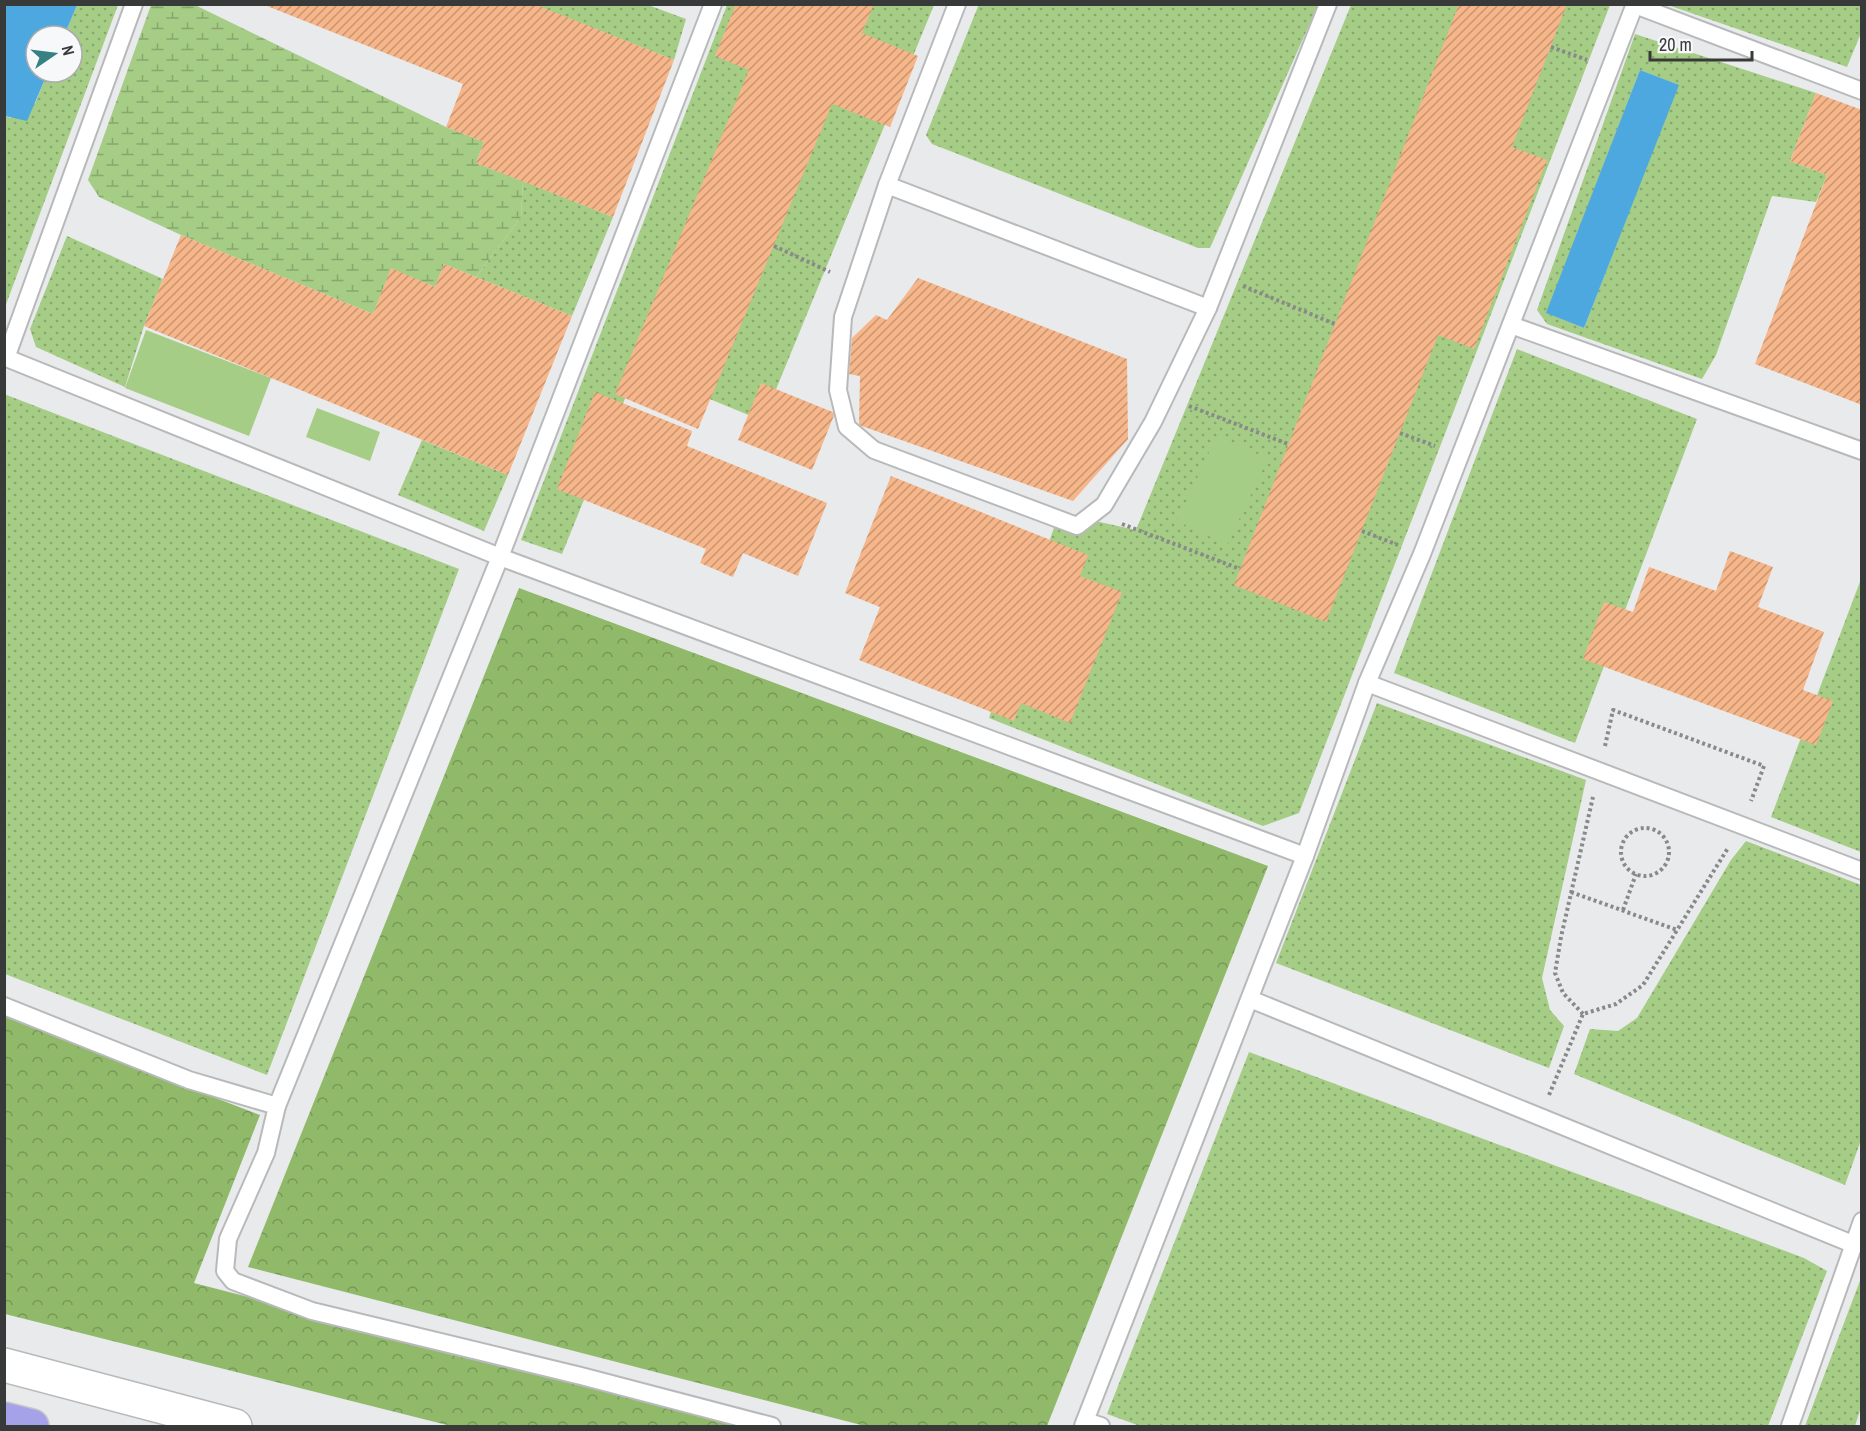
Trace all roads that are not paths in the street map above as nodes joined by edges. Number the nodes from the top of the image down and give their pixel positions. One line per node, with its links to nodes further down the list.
1 (134, 4): 10 (lane)
2 (957, 4): 7 (lane)
3 (1328, 4): 8 (lane)
4 (712, 5): 12 (lane)
5 (1635, 5): 6 (lane); 9 (lane)
6 (1862, 91)
7 (887, 185): 8 (lane); 8 (lane)
8 (1208, 308)
9 (1511, 325): 11 (lane); 13 (lane)
10 (5, 357): 12 (lane)
11 (1862, 451)
12 (500, 557): 14 (lane); 18 (lane)
13 (1366, 683): 14 (lane); 15 (lane)
14 (1305, 856): 16 (lane)
15 (1862, 871)
16 (1250, 999): 20 (lane); 23 (lane)
17 (4, 1006): 18 (lane)
18 (277, 1106): 26 (lane)
19 (1862, 1221): 20 (lane)
20 (1855, 1245): 27 (lane)
21 (4, 1365): 25 (main road)
22 (4, 1419): 24 (highway)
23 (1090, 1425)
24 (32, 1426)
25 (235, 1426)
26 (772, 1426)
27 (1790, 1426)

